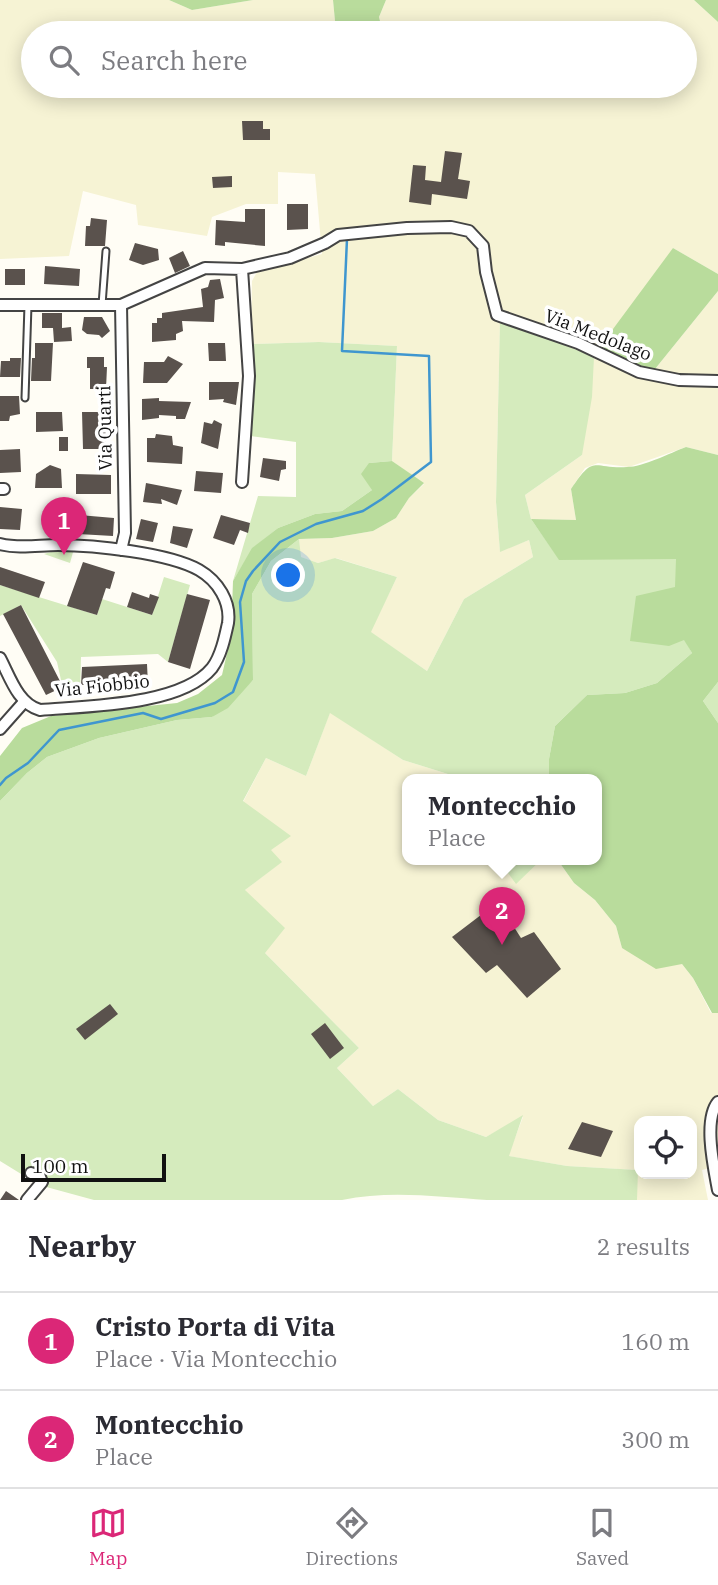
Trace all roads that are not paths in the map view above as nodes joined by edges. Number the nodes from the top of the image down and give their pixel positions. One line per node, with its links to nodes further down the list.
1 (106, 251): 5 (lane)
2 (242, 269): 6 (street, Via Medolago); 7 (street, Via Medolago); 9 (street)
3 (0, 305): 4 (street, Via Medolago)
4 (28, 305): 5 (street, Via Medolago); 8 (lane)
5 (102, 305): 6 (street, Via Medolago)
6 (121, 305): 11 (street, Via Quarti)
7 (718, 381)
8 (25, 398)
9 (242, 482)
10 (0, 544): 11 (street)
11 (121, 550): 13 (street, Via Fiobbio)
12 (0, 658): 13 (street)
13 (24, 702): 14 (street)
14 (0, 729)
15 (718, 1102): 17 (street)
16 (31, 1173): 18 (street)
17 (718, 1190)
18 (27, 1200)

